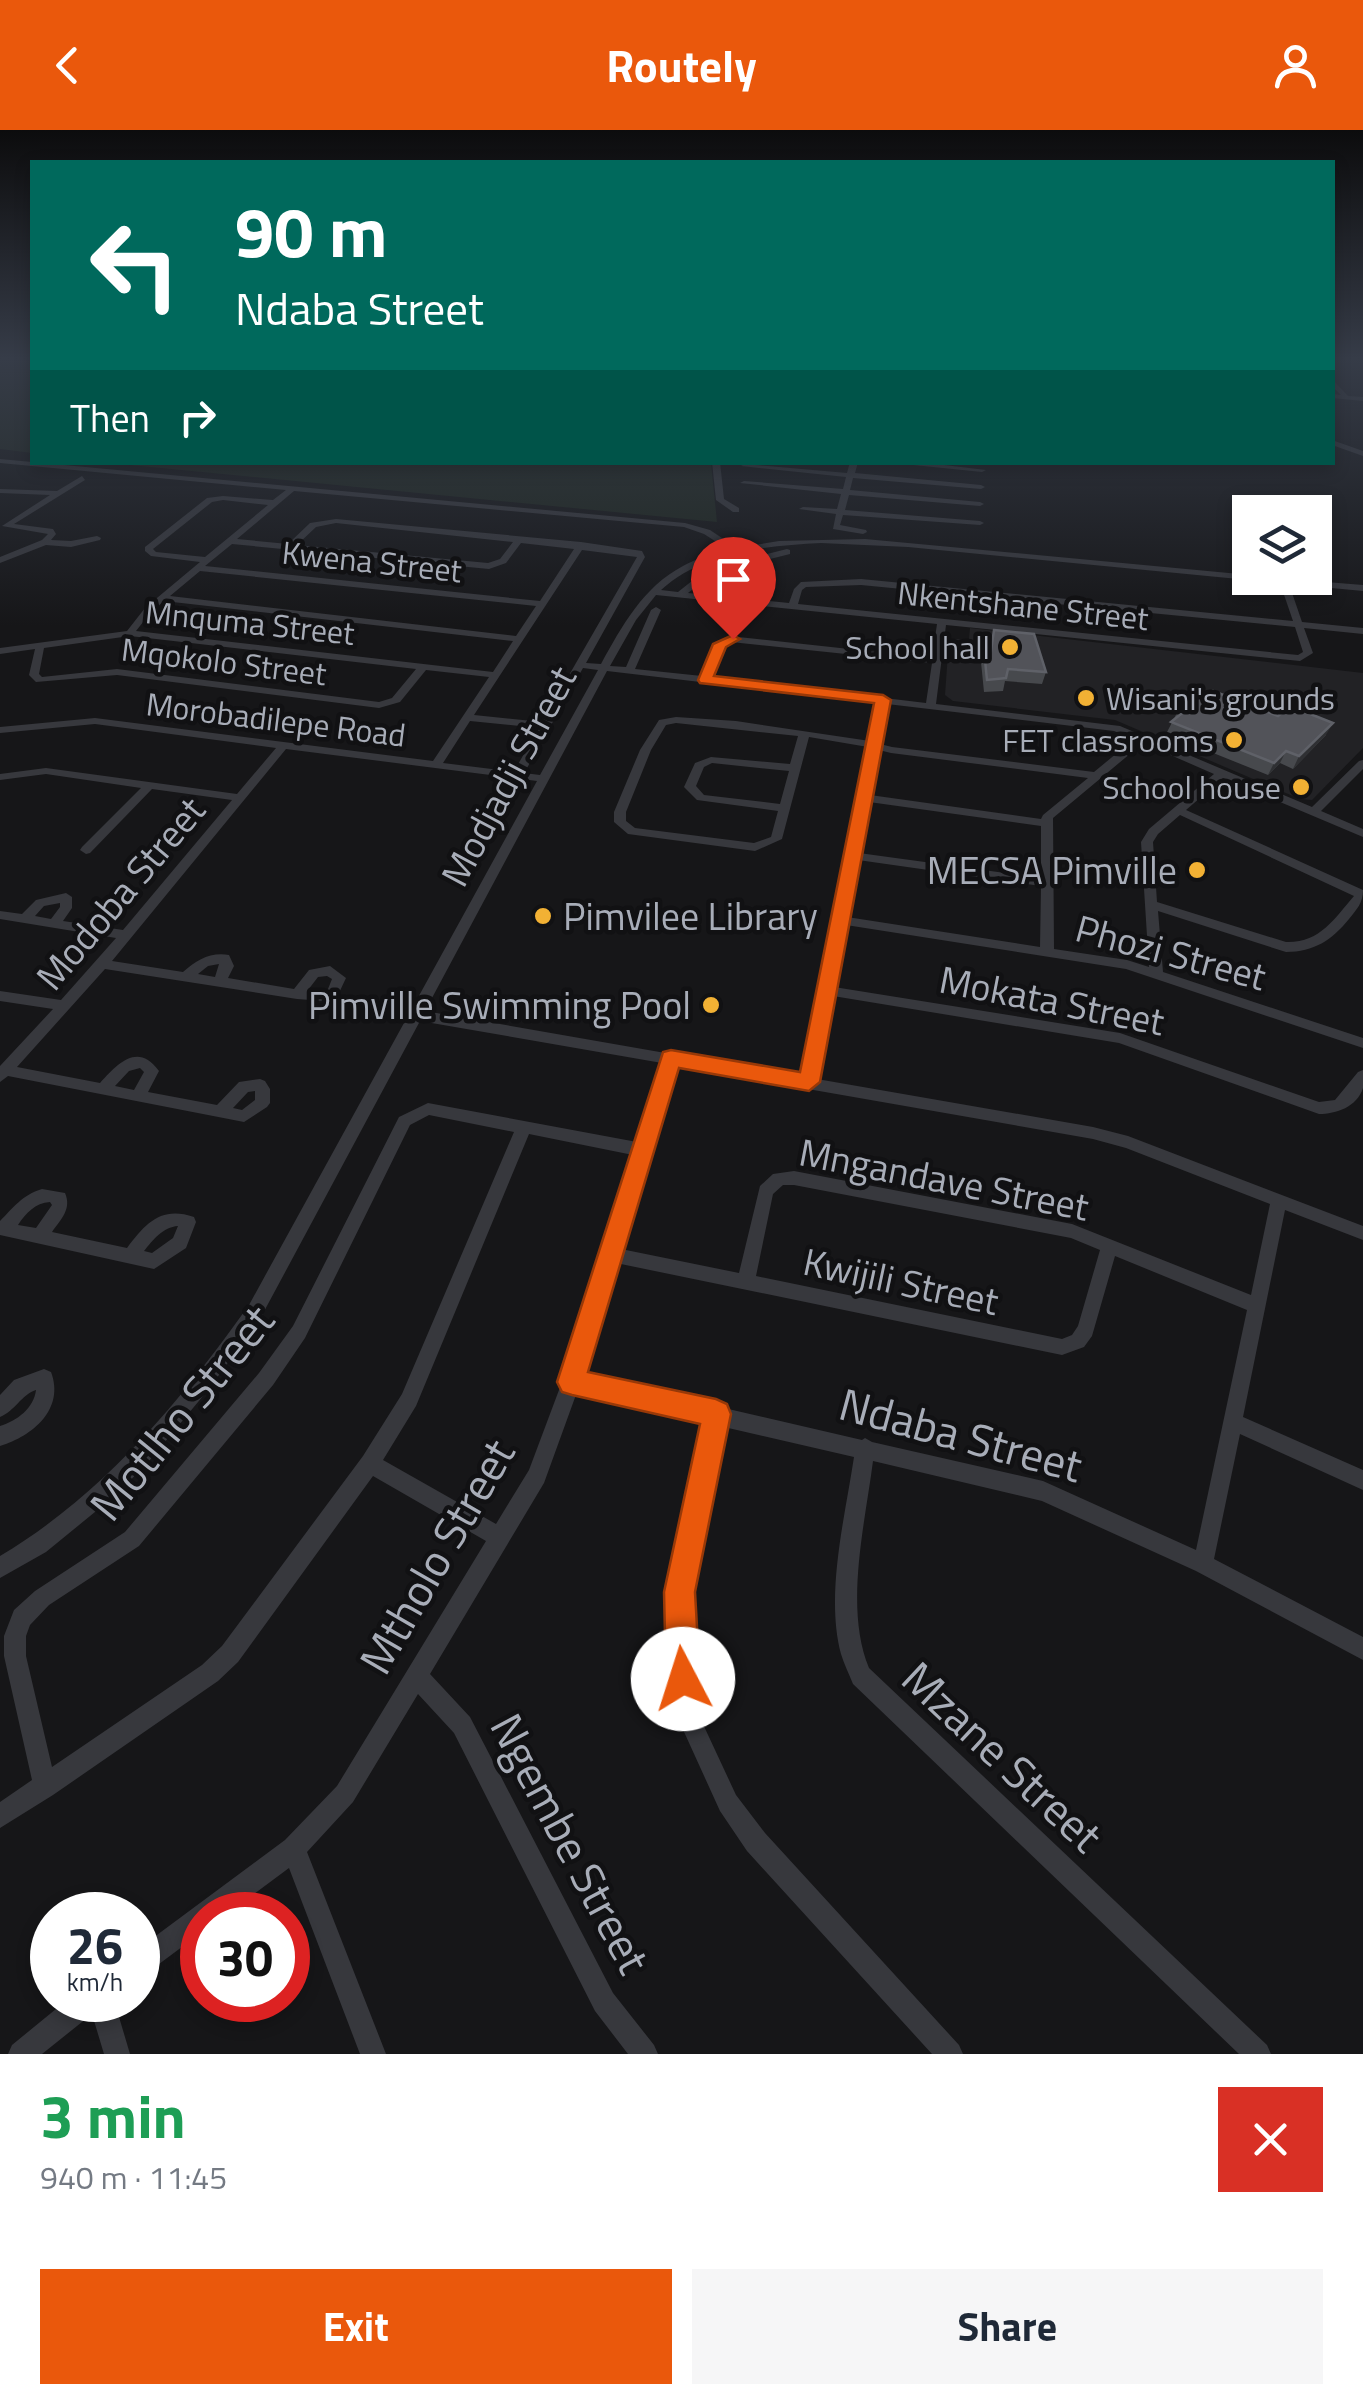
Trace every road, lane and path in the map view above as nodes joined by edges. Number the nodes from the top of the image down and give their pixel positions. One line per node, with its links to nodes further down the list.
1 (0, 461): 2 (street)
2 (30, 464)
3 (43, 465): 13 (street)
4 (716, 465): 20 (street)
5 (853, 465): 9 (street)
6 (923, 465): 8 (street)
7 (744, 466): 9 (street)
8 (982, 470)
9 (850, 476): 12 (street); 15 (street)
10 (82, 478): 16 (street)
11 (744, 483): 15 (street)
12 (981, 487)
13 (292, 488): 17 (street); 19 (street)
14 (0, 490): 16 (street)
15 (846, 492): 18 (street); 22 (street)
16 (59, 493): 26 (street)
17 (274, 503): 23 (street); 32 (street)
18 (980, 504)
19 (482, 506): 27 (street); 37 (street)
20 (736, 510)
21 (804, 510): 22 (street)
22 (841, 512): 25 (street); 33 (street)
23 (189, 516): 24 (street); 28 (street)
24 (205, 518)
25 (980, 524)
26 (3, 527): 34 (street)
27 (459, 533): 31 (street); 36 (street)
28 (166, 535): 29 (street); 39 (street, Kwena Street)
29 (184, 537)
30 (97, 538): 34 (street)
31 (520, 539): 35 (street); 36 (street)
32 (230, 540): 36 (street); 39 (street)
33 (956, 541)
34 (46, 542): 38 (street)
35 (581, 545): 48 (street); 59 (street)
36 (291, 546)
37 (736, 551): 40 (street, Modjadji Street); 44 (street, Modjadji Street)
38 (0, 560)
39 (202, 564): 47 (street); 48 (street, Kwena Street)
40 (1232, 580)
41 (1232, 582): 45 (street)
42 (1332, 589): 43 (street, Modjadji Street)
43 (1359, 591)
44 (654, 592): 45 (street, Nkentshane Street); 61 (street, Modjadji Street)
45 (679, 595): 49 (street, Nkentshane Street)
46 (1289, 595): 52 (street)
47 (162, 598): 54 (street); 55 (street)
48 (542, 604): 55 (street)
49 (793, 606): 51 (street, Nkentshane Street); 52 (street)
50 (656, 610): 62 (street)
51 (942, 622): 52 (street, Nkentshane Street); 58 (street)
52 (1300, 624): 53 (street)
53 (1363, 631)
54 (130, 633): 56 (street, Mnquma Street); 60 (street, Mnquma Street)
55 (518, 639): 63 (street)
56 (40, 646): 57 (street, Mnquma Street); 60 (street, Mqokolo Street)
57 (0, 651)
58 (936, 661): 64 (street); 66 (street)
59 (580, 665): 61 (street); 68 (street)
60 (424, 667): 63 (street, Mnquma Street)
61 (604, 668): 62 (street); 81 (street, Modjadji Street)
62 (629, 671): 64 (street)
63 (495, 675): 67 (street)
64 (706, 680): 65 (street)
65 (883, 700): 66 (street); 72 (street)
66 (931, 705): 71 (street)
67 (468, 718): 68 (street); 75 (street)
68 (546, 726): 76 (street)
69 (0, 730): 73 (street, Morobadilepe Road)
70 (804, 734): 72 (street); 77 (street); 85 (street)
71 (1140, 738): 78 (street); 79 (street)
72 (875, 744): 79 (street); 84 (street)
73 (284, 745): 75 (street, Morobadilepe Road); 83 (street, Modoba Street)
74 (1363, 763): 87 (street)
75 (436, 765): 81 (street, Morobadilepe Road)
76 (523, 766)
77 (793, 768): 85 (street); 85 (street)
78 (1222, 773): 86 (street); 87 (street)
79 (1093, 775): 88 (street)
80 (0, 777): 82 (street)
81 (544, 779): 105 (street, Modjadji Street)
82 (148, 786): 83 (street); 90 (street)
83 (239, 798): 99 (street, Modoba Street)
84 (865, 798): 88 (street); 91 (street)
85 (784, 808)
86 (1180, 811): 93 (street); 94 (street)
87 (1314, 812): 89 (street)
88 (1046, 823): 92 (street)
89 (1363, 833)
90 (86, 850)
91 (854, 856): 92 (street); 97 (street)
92 (1045, 883): 100 (street)
93 (1362, 895): 94 (street)
94 (1153, 905): 102 (street)
95 (0, 915): 96 (street)
96 (25, 919): 98 (street); 98 (street)
97 (840, 920): 100 (street, Phozi Street); 106 (street)
98 (54, 924): 99 (street)
99 (125, 935): 101 (street, Modoba Street)
100 (1046, 953): 102 (street, Phozi Street)
101 (102, 964): 103 (street); 109 (street, Modoba Street)
102 (1156, 973): 112 (street, Phozi Street)
103 (187, 976): 104 (street); 104 (street)
104 (219, 982): 107 (street)
105 (432, 984): 110 (street, Modjadji Street); 111 (street)
106 (826, 990): 115 (street, Mokata Street); 116 (street)
107 (297, 994)
108 (0, 996): 109 (street)
109 (65, 1006): 114 (street, Modoba Street)
110 (416, 1015): 111 (street); 141 (street, Modjadji Street)
111 (450, 1019): 113 (street)
112 (1363, 1043)
113 (671, 1058): 116 (street); 121 (street, Mtholo Street)
114 (4, 1073): 117 (street)
115 (1363, 1076)
116 (809, 1082): 122 (street)
117 (104, 1089): 118 (street); 118 (street)
118 (138, 1096): 119 (street)
119 (221, 1112)
120 (524, 1127): 121 (street, Motlho Street); 137 (street); 144 (street, Motlho Street)
121 (643, 1150): 127 (street, Mtholo Street)
122 (1279, 1200): 124 (street); 130 (street)
123 (2, 1228): 125 (street); 125 (street)
124 (1363, 1233)
125 (40, 1236): 128 (street)
126 (1110, 1244): 129 (street, Kwijili Street); 129 (street, Mngandave Street); 130 (street, Mngandave Street)
127 (610, 1254): 129 (street, Kwijili Street); 131 (street, Mtholo Street)
128 (131, 1256)
129 (746, 1282)
130 (1256, 1305): 134 (street)
131 (572, 1382): 133 (street, Ndaba Street); 139 (street, Mtholo Street)
132 (0, 1408): 135 (street)
133 (716, 1414): 136 (street, Ndaba Street); 154 (street)
134 (1234, 1422): 138 (street); 140 (street)
135 (0, 1436)
136 (864, 1448): 140 (street, Ndaba Street); 155 (street, Mzane Street)
137 (370, 1463): 139 (street); 144 (street)
138 (1363, 1480)
139 (501, 1538): 143 (street, Mtholo Street)
140 (1203, 1564): 142 (street, Ndaba Street)
141 (0, 1568)
142 (1363, 1649)
143 (416, 1676): 146 (street, Mtholo Street); 153 (street, Ngembe Street)
144 (45, 1786): 145 (street)
145 (0, 1816)
146 (294, 1849): 147 (street, Mtholo Street); 152 (street)
147 (236, 1892)
148 (61, 2022): 150 (street)
149 (108, 2022): 151 (street)
150 (21, 2054)
151 (117, 2054)
152 (373, 2054)
153 (645, 2054)
154 (950, 2054)
155 (1258, 2054)

